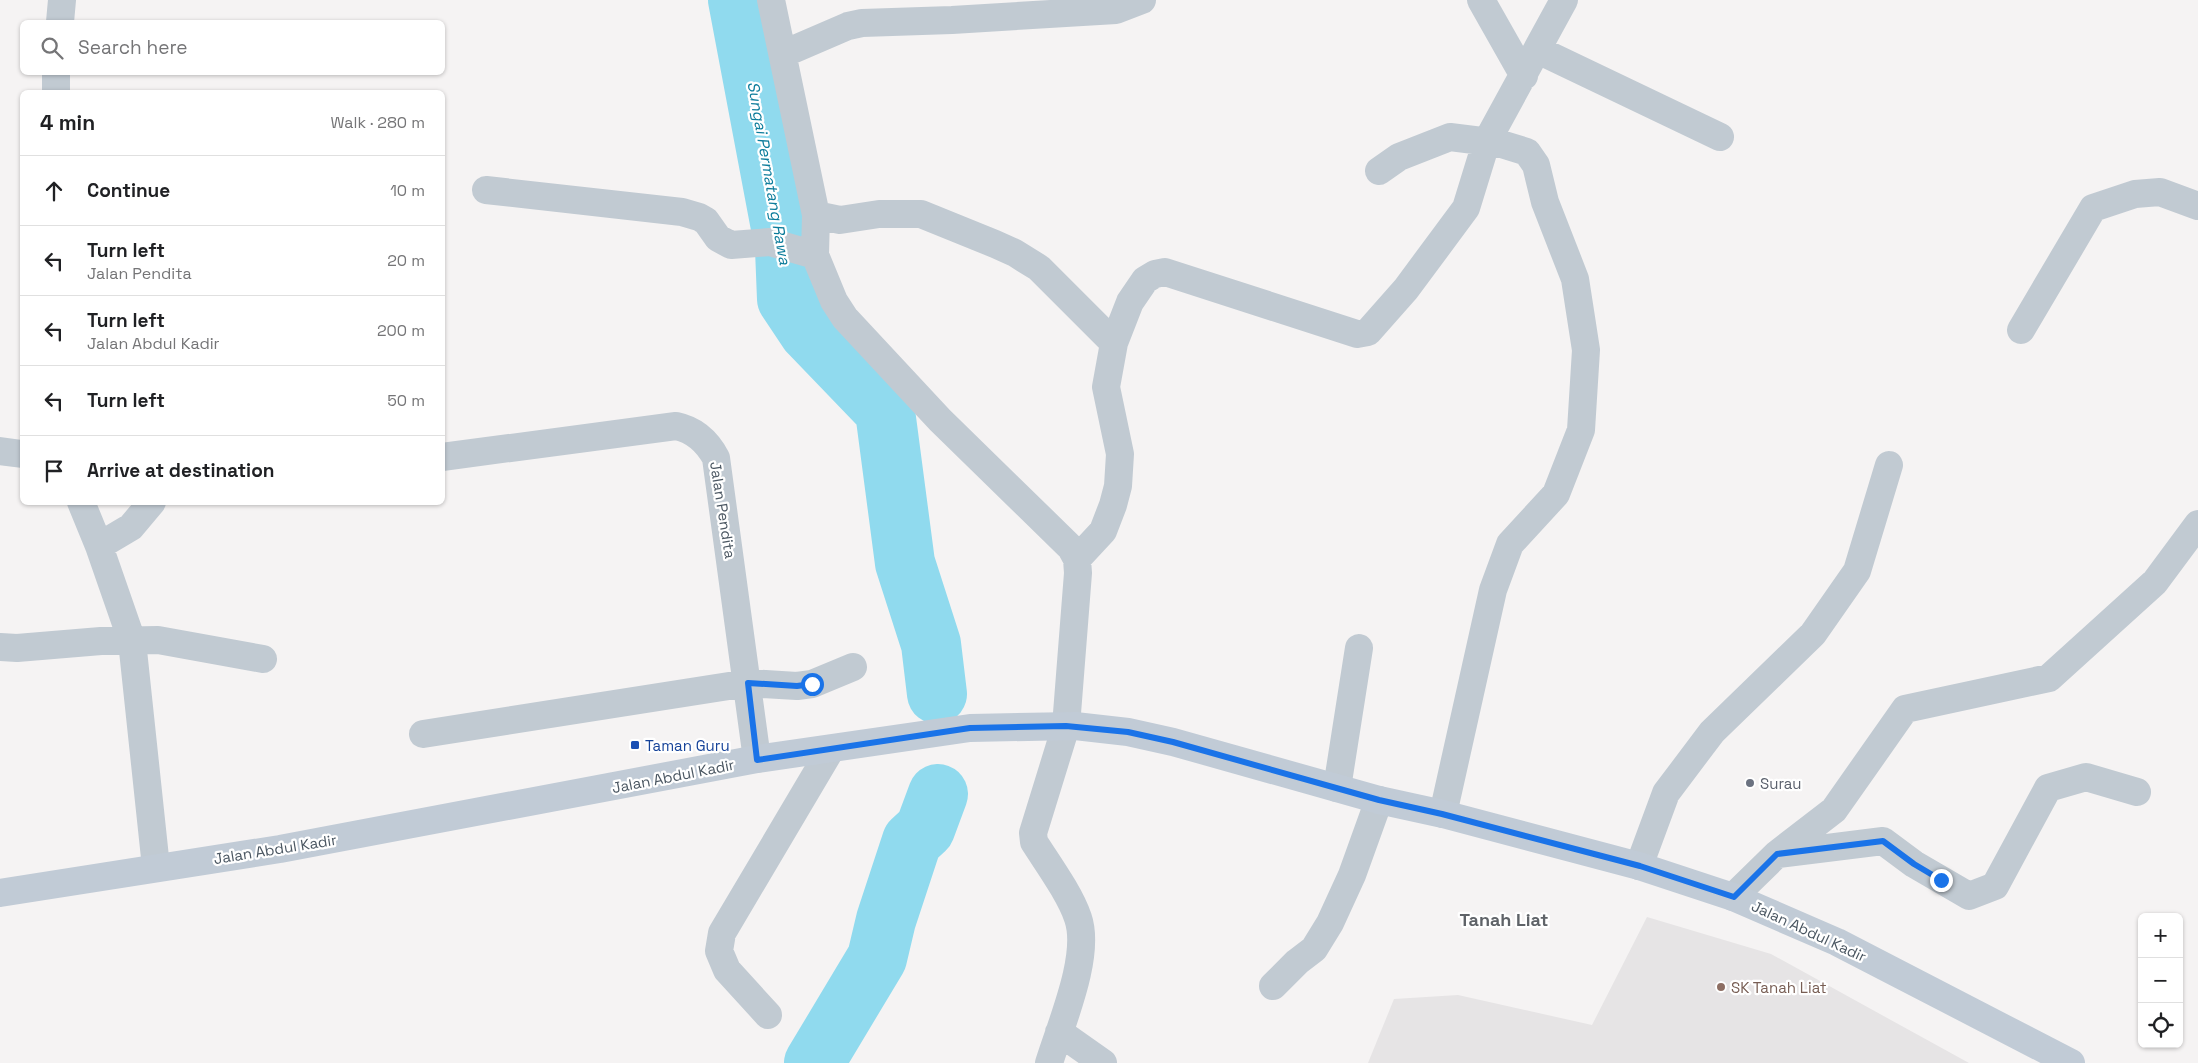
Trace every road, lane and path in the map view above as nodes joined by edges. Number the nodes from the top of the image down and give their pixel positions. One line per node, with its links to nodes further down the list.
1 (62, 0): 6 (street)
2 (771, 0): 8 (street)
3 (1142, 0): 8 (street)
4 (1481, 0): 10 (street)
5 (1564, 0): 7 (street)
6 (60, 20)
7 (1538, 50): 10 (street); 12 (street)
8 (783, 54): 17 (street)
9 (56, 75): 11 (street)
10 (1524, 76): 13 (street)
11 (56, 90)
12 (1720, 138)
13 (1486, 143): 14 (street); 20 (street); 43 (street)
14 (1379, 171)
15 (486, 190): 18 (street)
16 (2198, 206): 19 (street)
17 (816, 216): 18 (street); 20 (street)
18 (808, 253): 29 (street)
19 (2022, 330)
20 (1114, 342): 29 (street)
21 (0, 452): 22 (street)
22 (20, 454)
23 (445, 457): 35 (street, Jalan Pendita)
24 (1889, 465): 45 (street)
25 (82, 505): 28 (street)
26 (150, 505): 28 (street)
27 (2198, 524): 44 (street)
28 (99, 546): 30 (street)
29 (1077, 559): 36 (street)
30 (132, 641): 31 (street); 33 (street); 46 (street)
31 (0, 647)
32 (1359, 648): 40 (street)
33 (263, 659)
34 (853, 667): 35 (street)
35 (748, 683): 37 (street); 39 (street, Jalan Pendita)
36 (1066, 726): 38 (main road, Jalan Abdul Kadir); 40 (main road, Jalan Abdul Kadir); 51 (street)
37 (423, 734)
38 (831, 749): 39 (main road, Jalan Abdul Kadir); 50 (street)
39 (757, 760): 46 (main road, Jalan Abdul Kadir)
40 (1337, 788): 42 (main road, Jalan Abdul Kadir)
41 (2137, 792): 44 (street)
42 (1379, 800): 43 (main road, Jalan Abdul Kadir); 49 (street)
43 (1442, 814): 45 (main road, Jalan Abdul Kadir)
44 (1777, 854): 48 (street)
45 (1640, 866): 48 (main road, Jalan Abdul Kadir)
46 (156, 868): 47 (main road, Jalan Abdul Kadir)
47 (0, 893)
48 (1734, 897): 54 (main road, Jalan Abdul Kadir)
49 (1272, 986)
50 (768, 1015)
51 (1059, 1032): 52 (street); 53 (street)
52 (1049, 1063)
53 (1103, 1063)
54 (2071, 1063)

